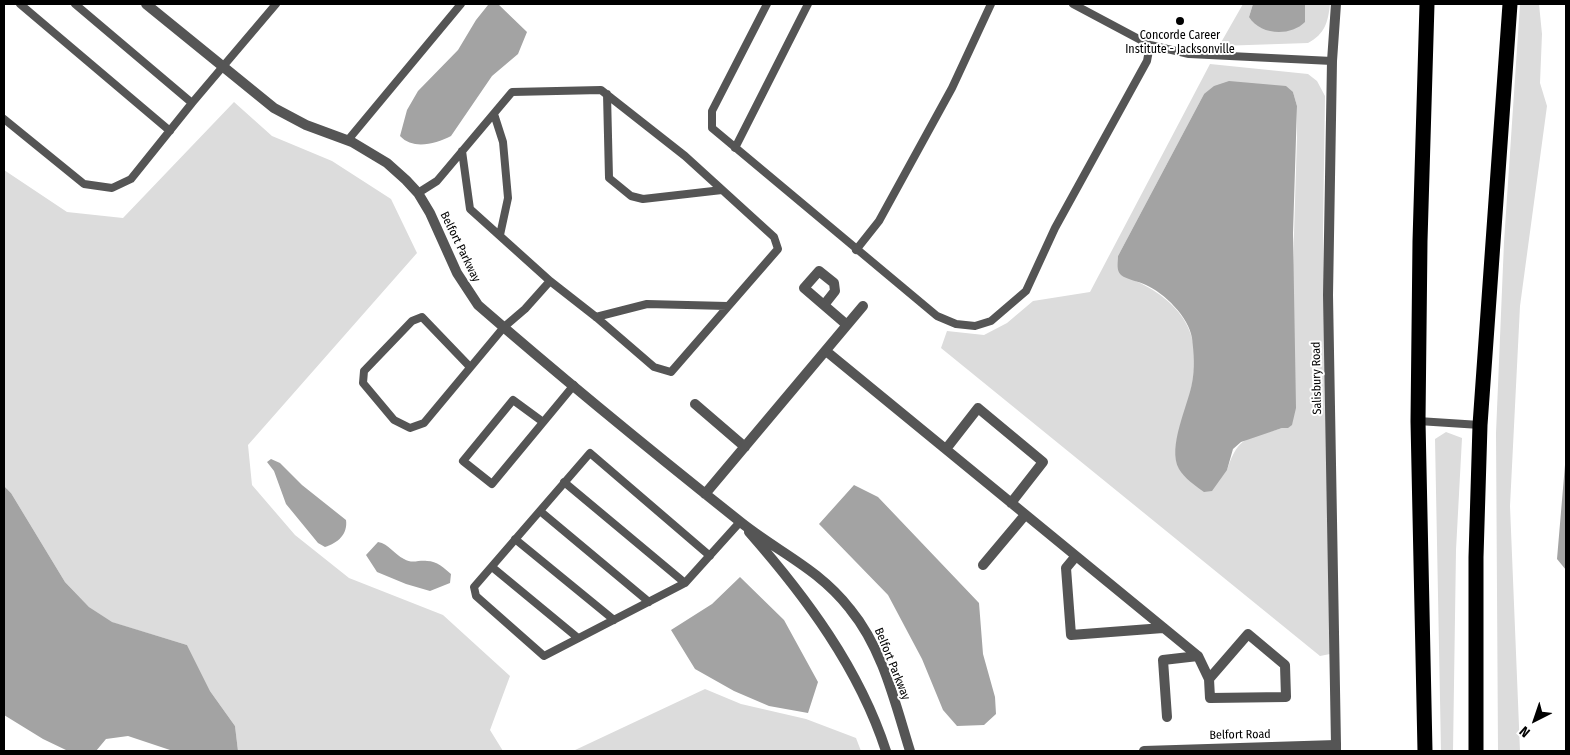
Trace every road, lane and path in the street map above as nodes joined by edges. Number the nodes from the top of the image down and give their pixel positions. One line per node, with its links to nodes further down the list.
1 (74, 4): 17 (lane)
2 (146, 4): 15 (street, Belfort Parkway)
3 (276, 4): 15 (lane)
4 (461, 4): 21 (lane)
5 (767, 4): 22 (lane)
6 (808, 4): 22 (lane)
7 (991, 4): 27 (lane)
8 (1072, 4): 13 (lane)
9 (1336, 4): 14 (street, Salisbury Road)
10 (1427, 4): 39 (highway)
11 (1510, 4): 41 (highway)
12 (23, 5): 20 (lane)
13 (1150, 45): 14 (lane); 27 (lane)
14 (1332, 60): 63 (street, Salisbury Road)
15 (223, 67): 17 (lane); 21 (street, Belfort Parkway)
16 (607, 94): 18 (lane); 24 (lane); 24 (lane)
17 (192, 103): 20 (lane)
18 (494, 114): 23 (lane); 26 (lane)
19 (4, 119): 20 (lane)
20 (170, 131)
21 (348, 140): 25 (street, Belfort Parkway)
22 (735, 148): 27 (lane)
23 (462, 152): 25 (lane); 26 (lane)
24 (722, 190): 30 (lane)
25 (418, 193): 34 (street, Belfort Parkway)
26 (500, 235): 28 (lane)
27 (856, 250)
28 (550, 281): 32 (lane); 34 (lane)
29 (824, 305): 33 (street)
30 (727, 306): 32 (lane); 32 (lane)
31 (863, 306): 33 (street)
32 (596, 317)
33 (847, 325): 35 (street)
34 (504, 327): 36 (lane); 37 (street, Belfort Parkway)
35 (826, 351): 42 (street); 43 (street)
36 (470, 367): 36 (lane)
37 (574, 385): 40 (lane); 45 (street, Belfort Parkway)
38 (695, 404): 42 (street)
39 (1418, 421): 41 (lane); 67 (highway)
40 (543, 422): 40 (lane)
41 (1480, 425): 68 (highway)
42 (745, 447): 45 (street)
43 (946, 449): 46 (street); 46 (street)
44 (564, 482): 47 (lane); 51 (lane); 55 (lane)
45 (706, 494): 49 (street, Belfort Parkway)
46 (1011, 503): 48 (street)
47 (540, 511): 50 (lane); 56 (lane)
48 (1026, 515): 52 (street); 53 (street)
49 (740, 522): 51 (lane); 64 (street, Belfort Parkway); 65 (street, Belfort Parkway)
50 (515, 539): 54 (lane); 57 (lane)
51 (710, 556): 55 (lane)
52 (1076, 556): 58 (street); 58 (street)
53 (983, 565)
54 (492, 567): 59 (lane); 59 (lane)
55 (685, 583): 56 (lane)
56 (649, 602): 57 (lane)
57 (614, 620): 59 (lane)
58 (1163, 628): 60 (street)
59 (578, 638)
60 (1198, 656): 61 (street); 62 (street)
61 (1209, 678): 61 (street)
62 (1167, 717)
63 (1336, 748): 66 (street, Belfort Road)
64 (886, 751)
65 (910, 751)
66 (1144, 751)
67 (1424, 751)
68 (1476, 751)

